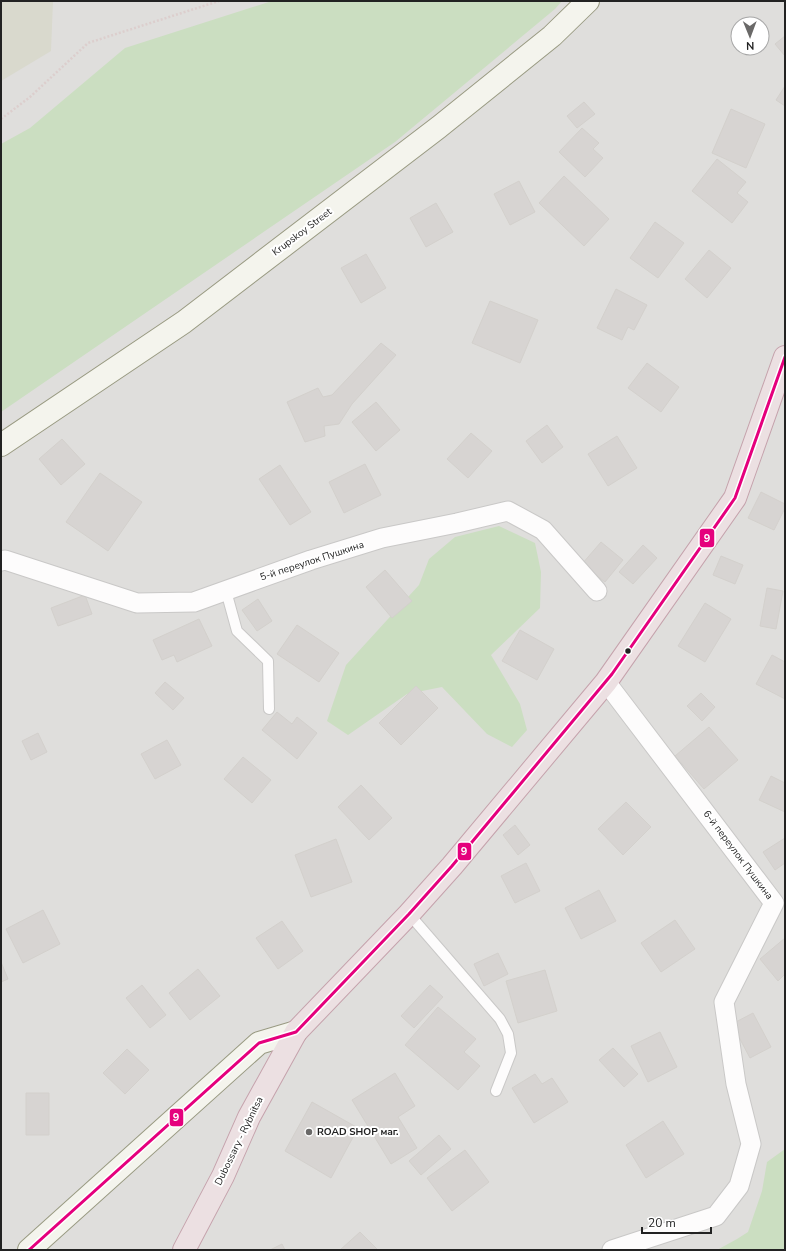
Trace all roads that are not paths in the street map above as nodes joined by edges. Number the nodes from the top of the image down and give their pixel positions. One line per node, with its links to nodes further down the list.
1 (588, 1): 3 (street, Krupskoy Street)
2 (785, 357): 7 (highway, Dubossary - Rybnitsa)
3 (1, 445)
4 (1, 561): 5 (street, 5-й переулок Пушкина)
5 (226, 591): 6 (street, 5-й переулок Пушкина); 8 (lane)
6 (597, 591)
7 (606, 682): 9 (street, 6-й переулок Пушкина); 10 (highway, Dubossary - Rybnitsa)
8 (269, 709)
9 (780, 902): 15 (street, 6-й переулок Пушкина)
10 (409, 914): 11 (highway, Dubossary - Rybnitsa); 12 (lane)
11 (296, 1032): 13 (street); 14 (highway, Dubossary - Rybnitsa)
12 (496, 1091)
13 (29, 1250)
14 (184, 1250)
15 (612, 1250)

